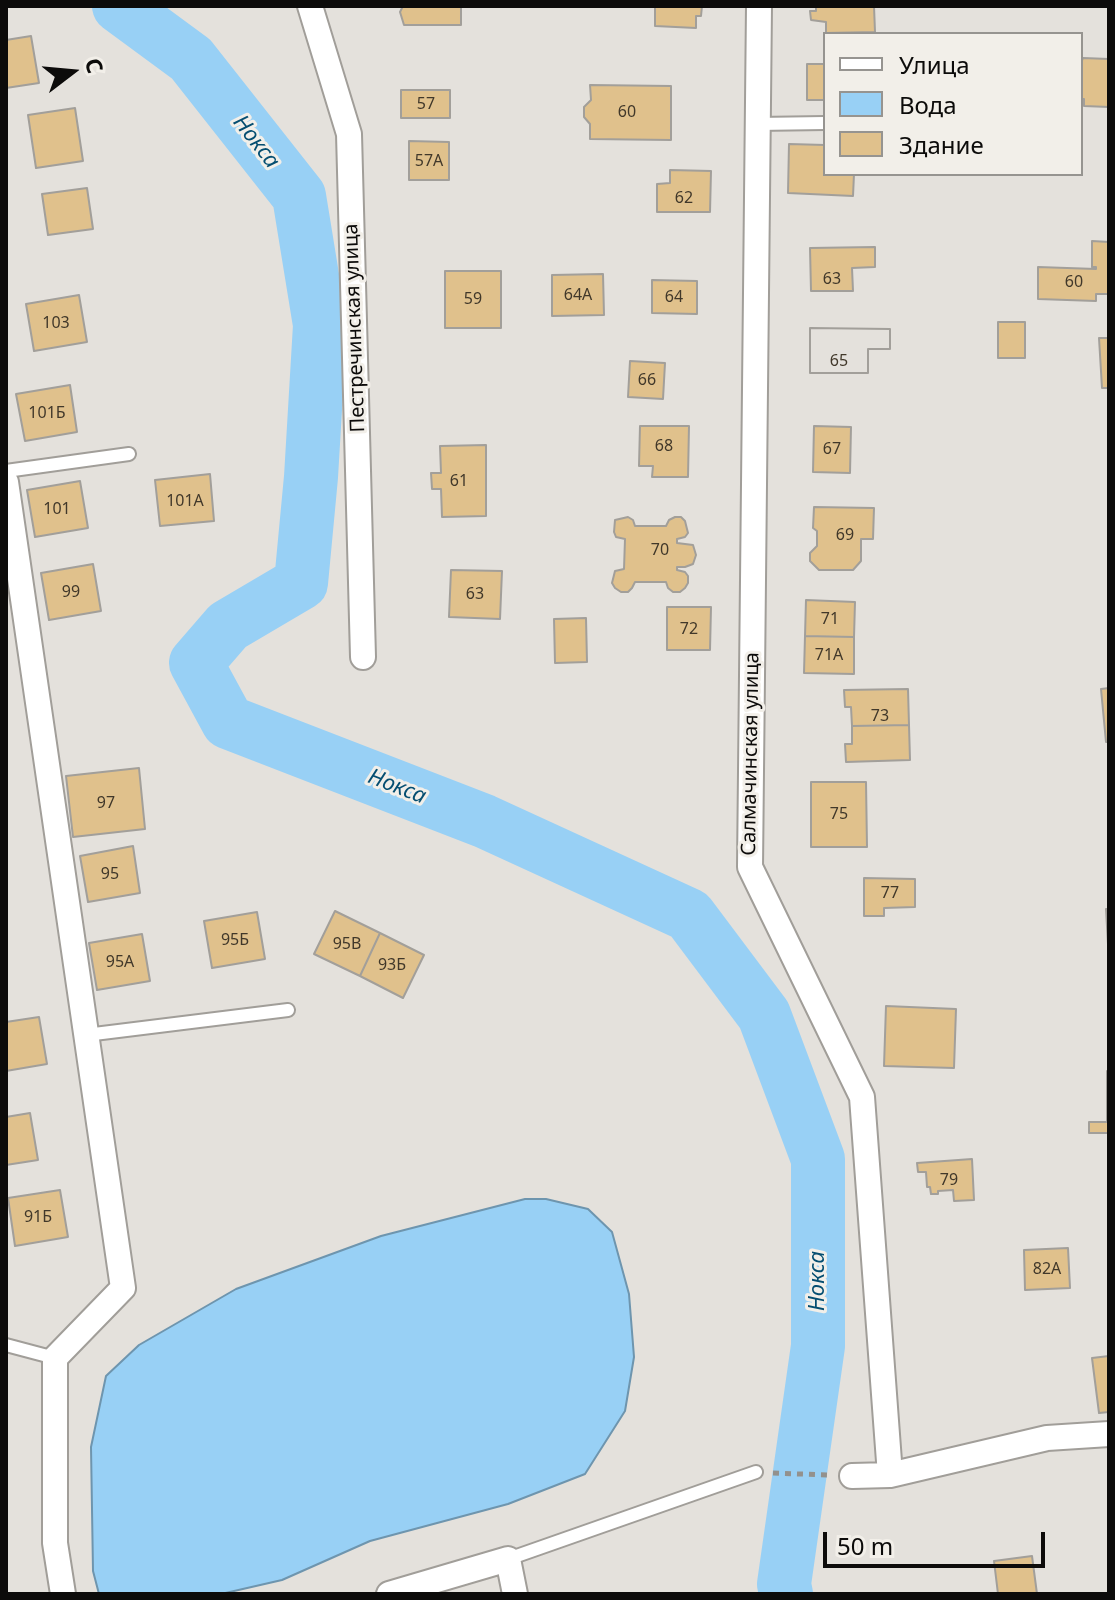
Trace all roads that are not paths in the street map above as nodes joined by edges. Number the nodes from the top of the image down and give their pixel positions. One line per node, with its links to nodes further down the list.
1 (310, 6): 8 (street, Пестречинская улица)
2 (759, 6): 4 (street, Салмачинская улица)
3 (823, 123): 4 (lane)
4 (757, 124): 15 (street, Салмачинская улица)
5 (129, 454): 6 (lane)
6 (6, 471)
7 (6, 482): 10 (street)
8 (363, 657)
9 (288, 1010): 10 (lane)
10 (86, 1035): 12 (street)
11 (6, 1345): 12 (lane)
12 (55, 1358): 18 (street)
13 (1109, 1434): 15 (street)
14 (756, 1472): 17 (lane)
15 (890, 1475): 16 (street)
16 (852, 1476)
17 (508, 1559): 19 (street); 20 (street)
18 (63, 1594)
19 (389, 1594)
20 (515, 1594)

